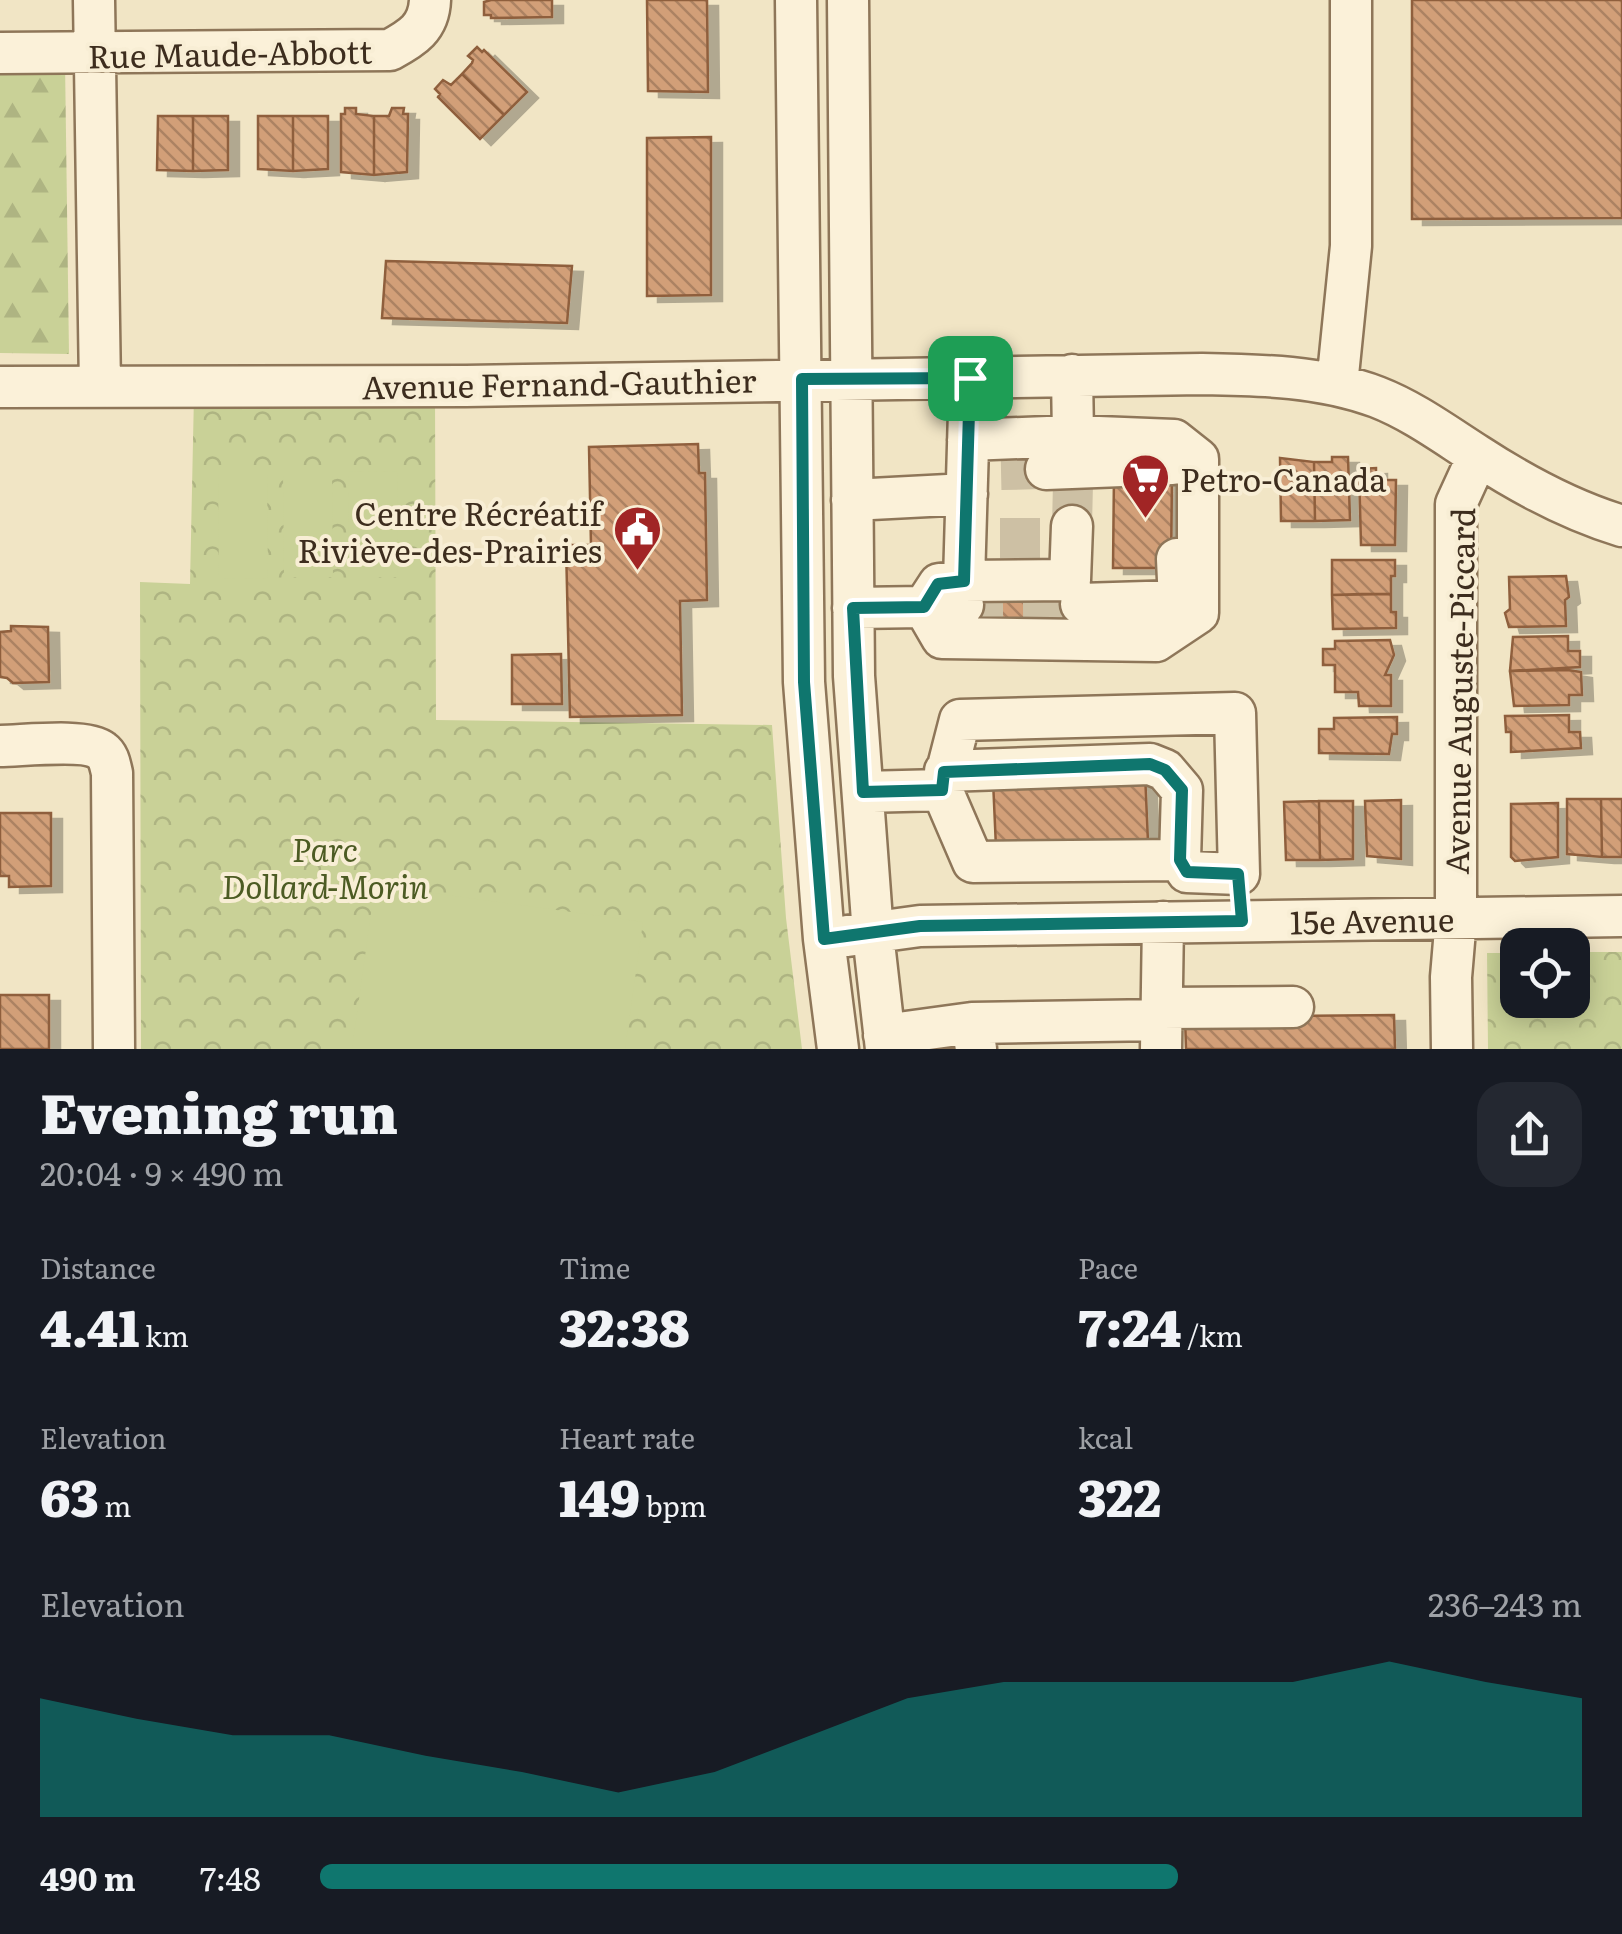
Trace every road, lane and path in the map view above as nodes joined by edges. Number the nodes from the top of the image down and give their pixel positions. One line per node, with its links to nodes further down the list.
1 (94, 0): 7 (street)
2 (430, 0): 7 (street, Rue Maude-Abbott)
3 (796, 0): 10 (street)
4 (848, 0): 11 (street)
5 (1351, 0): 12 (street)
6 (0, 53): 7 (street, Rue Maude-Abbott)
7 (94, 53): 13 (street)
8 (1072, 375): 9 (street, Avenue Fernand-Gauthier); 12 (street, Avenue Fernand-Gauthier); 16 (street)
9 (970, 378): 11 (street, Avenue Fernand-Gauthier); 17 (street)
10 (802, 379): 11 (street, Avenue Fernand-Gauthier); 13 (street, Avenue Fernand-Gauthier); 35 (street)
11 (851, 380): 18 (street)
12 (1337, 385): 15 (street, Avenue Fernand-Gauthier)
13 (100, 386): 14 (street, Avenue Fernand-Gauthier)
14 (0, 387)
15 (1478, 456): 19 (street, Avenue Fernand-Gauthier); 31 (street, Avenue Auguste-Piccard)
16 (1066, 464): 17 (street); 21 (street); 23 (street)
17 (976, 469): 18 (street); 22 (street)
18 (852, 500): 24 (street)
19 (1622, 526)
20 (1064, 534): 21 (street)
21 (1076, 592): 22 (street)
22 (964, 593): 23 (street)
23 (924, 607): 24 (street)
24 (853, 608): 27 (street)
25 (0, 746): 40 (street)
26 (943, 781): 27 (street); 28 (street); 28 (street); 29 (street)
27 (863, 792): 34 (street)
28 (1180, 860): 29 (street)
29 (1238, 874): 32 (street)
30 (1622, 916): 31 (street, 15e Avenue)
31 (1456, 918): 32 (street, 15e Avenue); 42 (street, Avenue Auguste-Piccard)
32 (1242, 921): 33 (street, 15e Avenue)
33 (1163, 922): 34 (street, 15e Avenue); 37 (street)
34 (873, 934): 35 (street, 15e Avenue); 39 (street)
35 (824, 939): 41 (street)
36 (1293, 1007): 37 (street)
37 (1161, 1026): 38 (street)
38 (974, 1036): 39 (street)
39 (885, 1042)
40 (114, 1049)
41 (838, 1049)
42 (1452, 1049)

